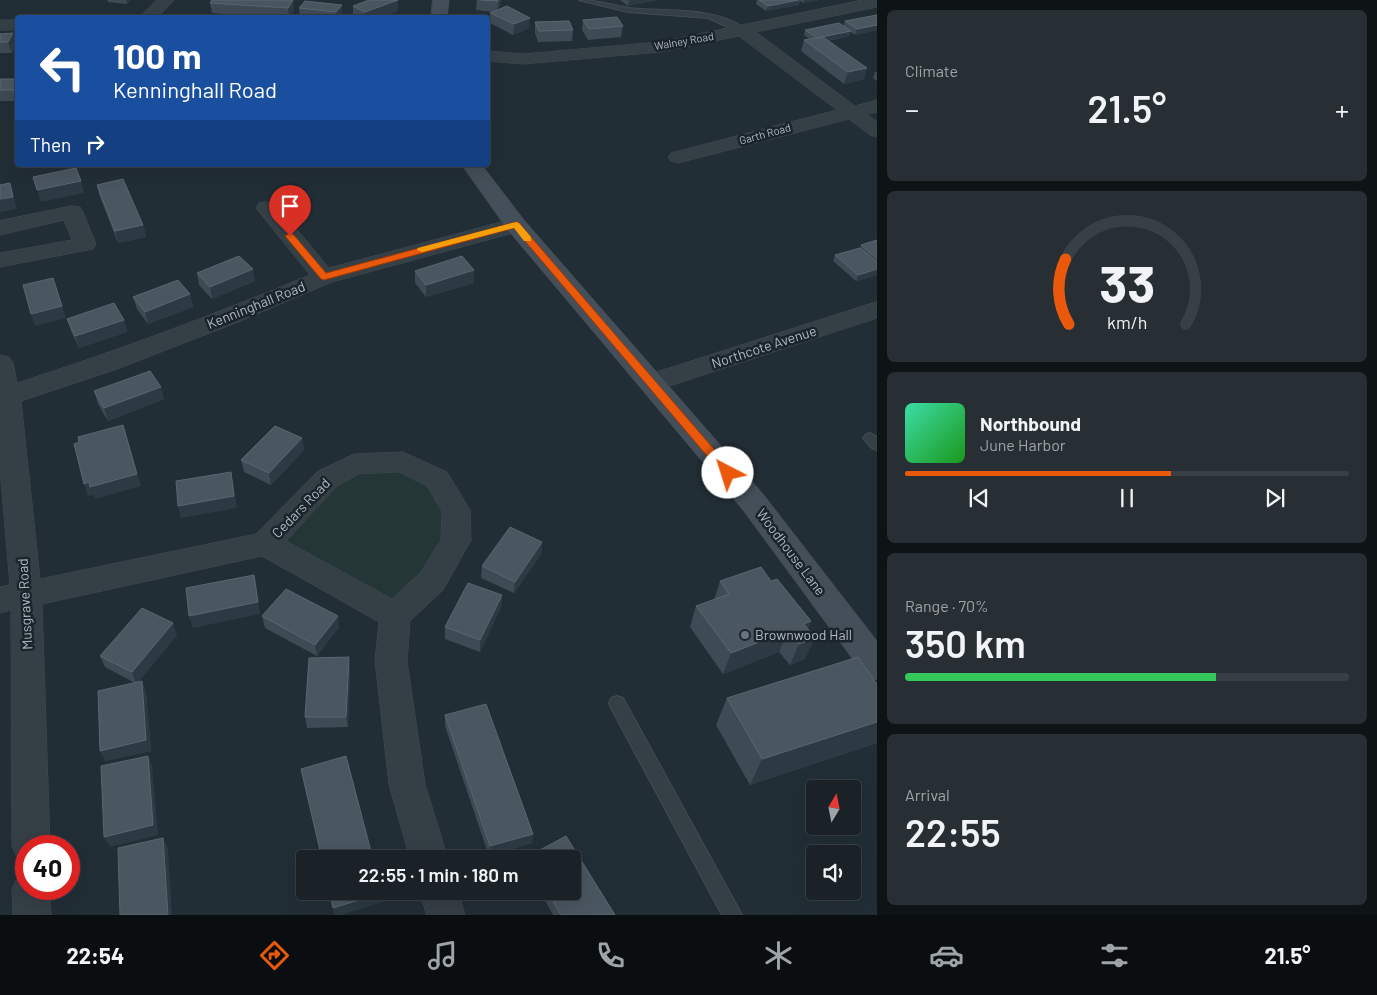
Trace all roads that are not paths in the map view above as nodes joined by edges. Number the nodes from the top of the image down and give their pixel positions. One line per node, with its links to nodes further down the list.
1 (166, 0): 5 (street)
2 (441, 0): 6 (street)
3 (583, 0): 9 (lane)
4 (877, 2): 9 (street, Walney Road)
5 (150, 15)
6 (439, 15)
7 (0, 25): 8 (street)
8 (15, 25)
9 (742, 30): 10 (street, Walney Road); 12 (street)
10 (490, 56)
11 (877, 106): 12 (street, Garth Road)
12 (852, 111): 13 (street); 14 (street, Garth Road)
13 (877, 131)
14 (678, 157)
15 (473, 167): 17 (street, Woodhouse Lane)
16 (267, 208): 20 (street)
17 (516, 225): 20 (street, Kenninghall Road); 23 (street, Woodhouse Lane)
18 (0, 228): 19 (street)
19 (0, 260)
20 (324, 277): 24 (street, Kenninghall Road)
21 (877, 310): 23 (street, Northcote Avenue)
22 (0, 363): 24 (street, Musgrave Road)
23 (651, 383): 28 (street, Woodhouse Lane)
24 (3, 397): 26 (street, Musgrave Road)
25 (265, 544): 26 (street, Cedars Road); 27 (street, Cedars Road); 27 (street, Cedars Road)
26 (13, 597): 30 (street, Musgrave Road)
27 (395, 616): 31 (street)
28 (877, 666)
29 (617, 703): 36 (lane)
30 (30, 835)
31 (426, 850)
32 (32, 900): 34 (street)
33 (442, 900): 35 (street)
34 (32, 915)
35 (446, 915)
36 (732, 915)

